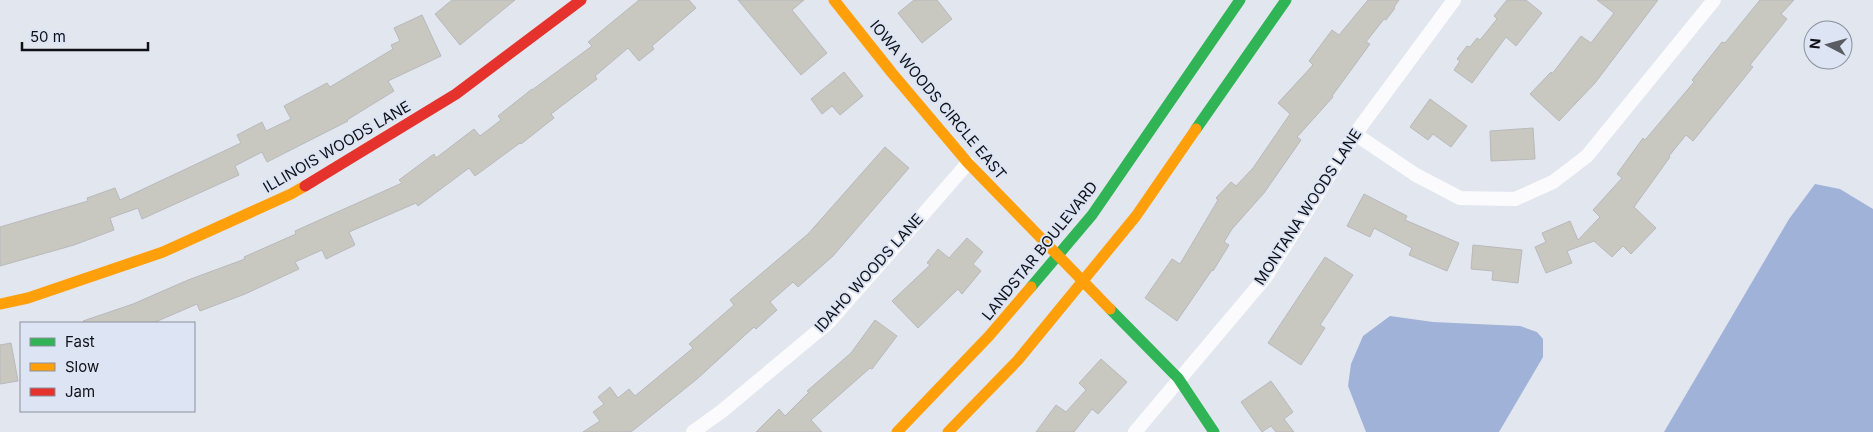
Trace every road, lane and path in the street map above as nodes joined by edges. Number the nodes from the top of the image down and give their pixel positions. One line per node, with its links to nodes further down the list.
1 (581, 0): 11 (street, ILLINOIS WOODS LANE)
2 (834, 0): 8 (street, IOWA WOODS CIRCLE EAST)
3 (1240, 0): 9 (street, LANDSTAR BOULEVARD)
4 (1286, 0): 10 (street)
5 (1454, 0): 7 (street, MONTANA WOODS LANE)
6 (1714, 0): 7 (street)
7 (1355, 134): 12 (street, MONTANA WOODS LANE)
8 (968, 163): 9 (street, IOWA WOODS CIRCLE EAST); 13 (street, IDAHO WOODS LANE)
9 (1058, 256): 10 (street, IOWA WOODS CIRCLE EAST); 14 (street, LANDSTAR BOULEVARD)
10 (1084, 282): 12 (street, IOWA WOODS CIRCLE EAST); 15 (street)
11 (0, 304)
12 (1178, 378): 16 (street, MONTANA WOODS LANE); 17 (street, IOWA WOODS CIRCLE EAST)
13 (693, 432)
14 (897, 432)
15 (948, 432)
16 (1135, 432)
17 (1214, 432)

